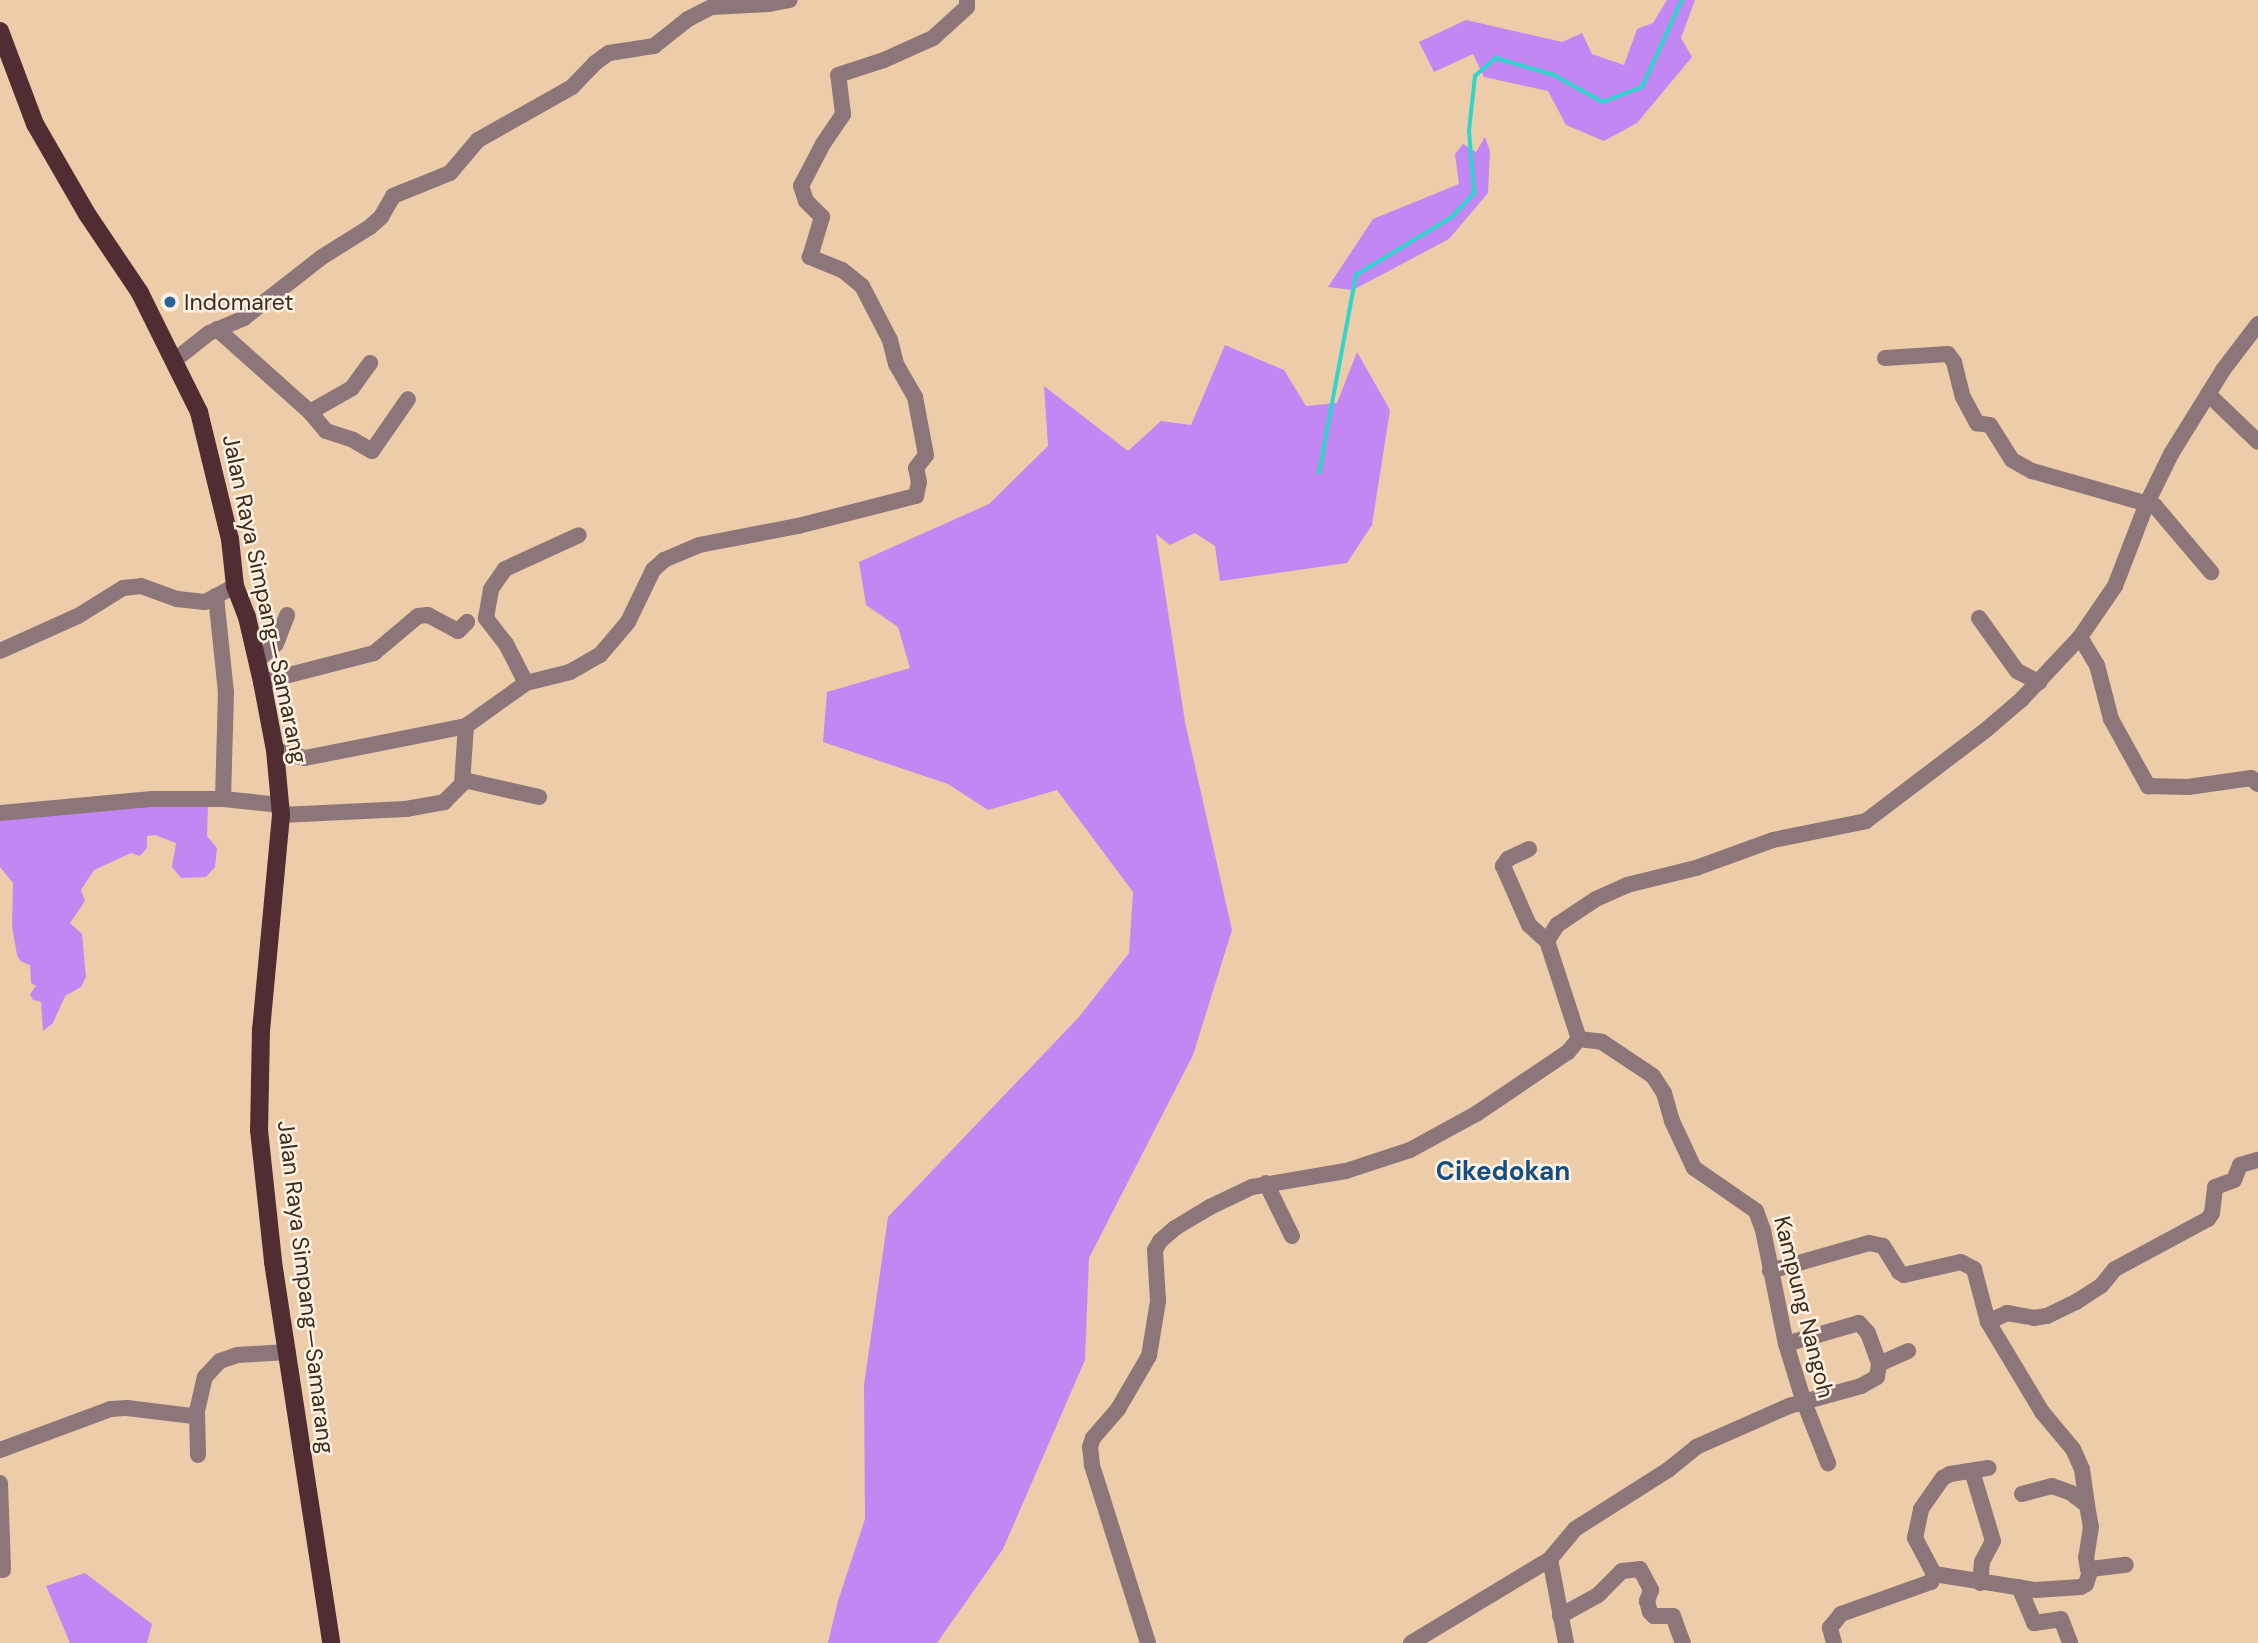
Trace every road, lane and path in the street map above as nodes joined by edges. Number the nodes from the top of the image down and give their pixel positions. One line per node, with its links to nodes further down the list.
1 (790, 0): 5 (street)
2 (967, 0): 26 (street)
3 (0, 31): 7 (main road, Jalan Raya Simpang—Samarang)
4 (2258, 324): 9 (street)
5 (217, 329): 7 (street); 11 (street)
6 (1885, 358): 13 (street)
7 (175, 360): 16 (main road, Jalan Raya Simpang—Samarang)
8 (370, 363): 11 (street)
9 (2208, 394): 12 (street); 13 (street)
10 (408, 399): 11 (street)
11 (310, 412)
12 (2258, 442)
13 (2147, 503): 15 (street); 21 (street)
14 (579, 535): 26 (street)
15 (2211, 572)
16 (235, 586): 17 (street); 23 (main road, Jalan Raya Simpang—Samarang)
17 (216, 596): 22 (street); 32 (street)
18 (287, 615): 23 (street)
19 (1979, 618): 25 (street)
20 (467, 622): 24 (street)
21 (2080, 637): 25 (street); 30 (street)
22 (0, 651)
23 (257, 661): 24 (main road, Jalan Raya Simpang—Samarang)
24 (262, 682): 28 (main road, Jalan Raya Simpang—Samarang)
25 (2039, 682): 36 (street)
26 (526, 683): 27 (street)
27 (466, 726): 28 (street); 29 (street)
28 (275, 750): 33 (main road, Jalan Raya Simpang—Samarang)
29 (464, 780): 31 (street); 33 (street)
30 (2258, 784)
31 (540, 797)
32 (223, 799): 33 (street); 34 (street)
33 (281, 810): 44 (main road, Jalan Raya Simpang—Samarang)
34 (0, 813)
35 (1529, 849): 36 (street)
36 (1547, 941): 37 (street)
37 (1579, 1039): 39 (street); 41 (street, Kampung Nangoh)
38 (2258, 1160): 42 (street)
39 (1266, 1183): 40 (street); 66 (street)
40 (1292, 1236)
41 (1770, 1272): 42 (street); 43 (street, Kampung Nangoh)
42 (1988, 1322): 56 (street)
43 (1786, 1344): 46 (street); 47 (street, Kampung Nangoh)
44 (287, 1345): 48 (street); 65 (main road, Jalan Raya Simpang—Samarang)
45 (1908, 1352): 46 (street)
46 (1879, 1364): 47 (street)
47 (1804, 1402): 51 (street, Kampung Nangoh); 57 (street)
48 (197, 1411): 49 (street); 50 (street)
49 (0, 1450)
50 (198, 1455)
51 (1828, 1463)
52 (1989, 1468): 53 (street)
53 (1972, 1471): 61 (street); 62 (street)
54 (0, 1483): 59 (street)
55 (2022, 1494): 56 (street)
56 (2087, 1506): 60 (street)
57 (1550, 1559): 64 (street); 67 (street)
58 (2126, 1565): 60 (street)
59 (3, 1570)
60 (2088, 1570): 63 (street)
61 (1934, 1574): 62 (street); 70 (street)
62 (1980, 1583): 63 (street)
63 (2019, 1587): 71 (street)
64 (1560, 1616): 68 (street); 69 (street)
65 (331, 1643)
66 (1147, 1643)
67 (1411, 1643)
68 (1566, 1643)
69 (1683, 1643)
70 (1834, 1643)
71 (2070, 1643)

